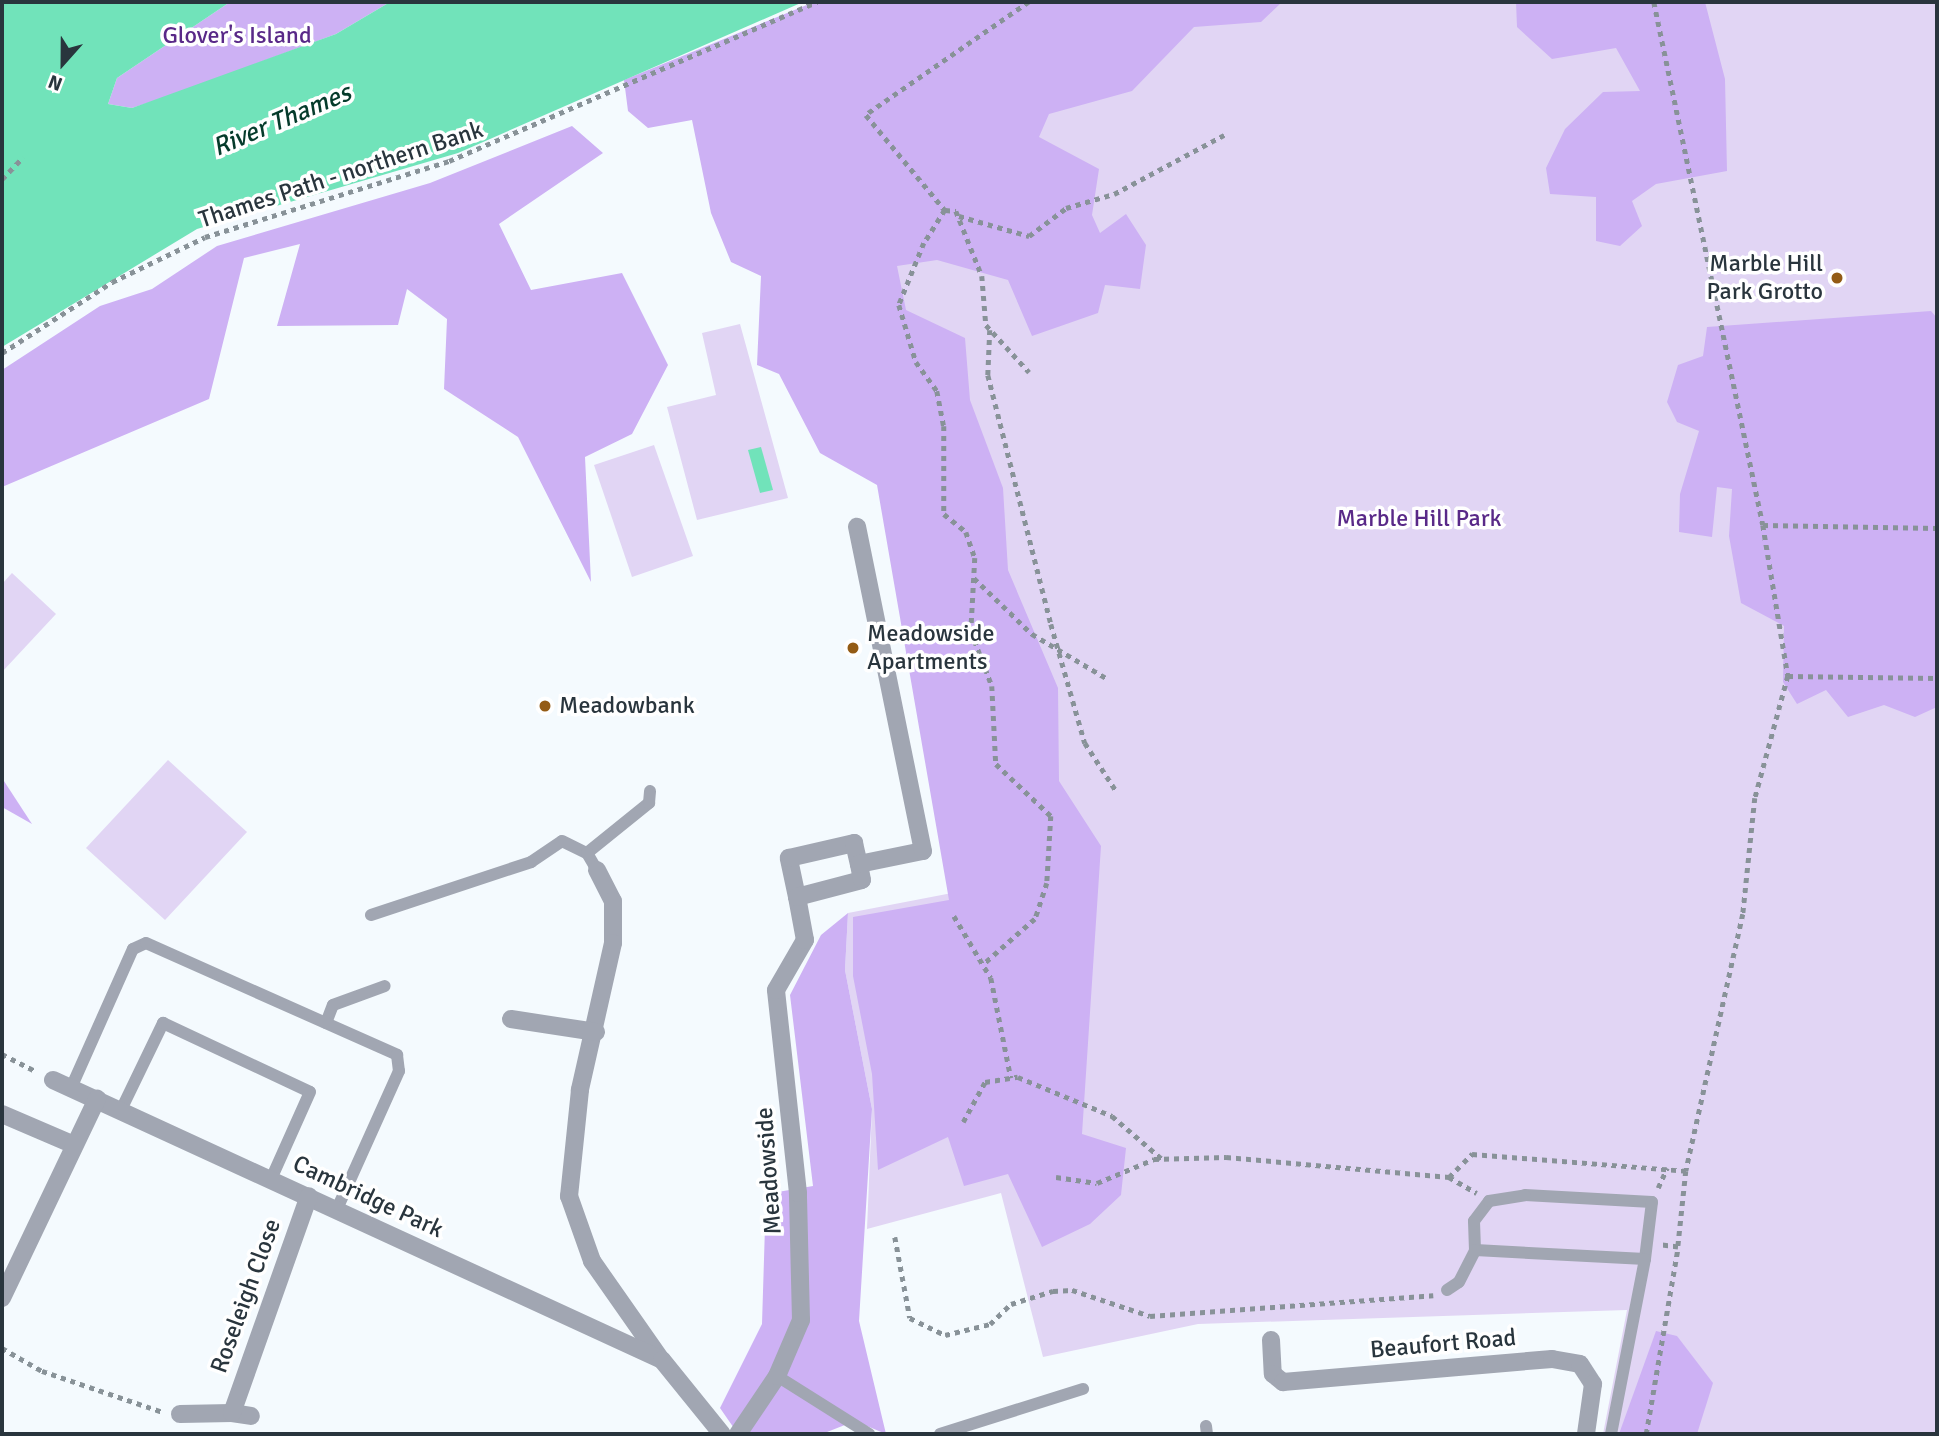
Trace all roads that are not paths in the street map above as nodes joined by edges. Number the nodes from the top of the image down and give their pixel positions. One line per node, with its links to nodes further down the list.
1 (856, 527): 4 (street)
2 (650, 791): 3 (lane)
3 (587, 853): 5 (lane); 7 (lane)
4 (859, 864): 6 (street); 6 (street, Meadowside)
5 (597, 870): 11 (street, Cambridge Park)
6 (797, 897): 27 (street, Meadowside)
7 (371, 915)
8 (386, 986): 10 (lane)
9 (510, 1019): 11 (street)
10 (326, 1023): 13 (lane); 20 (lane)
11 (596, 1032): 26 (street, Cambridge Park)
12 (53, 1080): 13 (street, Cambridge Park)
13 (71, 1088): 14 (street, Cambridge Park)
14 (97, 1099): 15 (street, Cambridge Park); 17 (street)
15 (121, 1110): 18 (street, Cambridge Park); 18 (lane)
16 (2, 1114): 17 (street)
17 (74, 1144): 24 (street)
18 (271, 1179): 19 (street, Cambridge Park)
19 (309, 1196): 20 (street, Cambridge Park); 29 (street, Roseleigh Close)
20 (337, 1209): 26 (street, Cambridge Park)
21 (1475, 1250): 22 (lane); 22 (lane); 23 (lane)
22 (1645, 1259): 37 (lane)
23 (1447, 1290)
24 (2, 1298)
25 (1271, 1340): 36 (street, Beaufort Road)
26 (662, 1360): 32 (street, Cambridge Park)
27 (777, 1376): 33 (street, Meadowside); 34 (lane)
28 (1083, 1389): 35 (lane)
29 (232, 1413): 30 (street, Roseleigh Close); 31 (street, Roseleigh Close)
30 (180, 1414)
31 (251, 1416)
32 (722, 1434)
33 (738, 1434)
34 (869, 1434)
35 (940, 1434)
36 (1586, 1434)
37 (1611, 1434)

